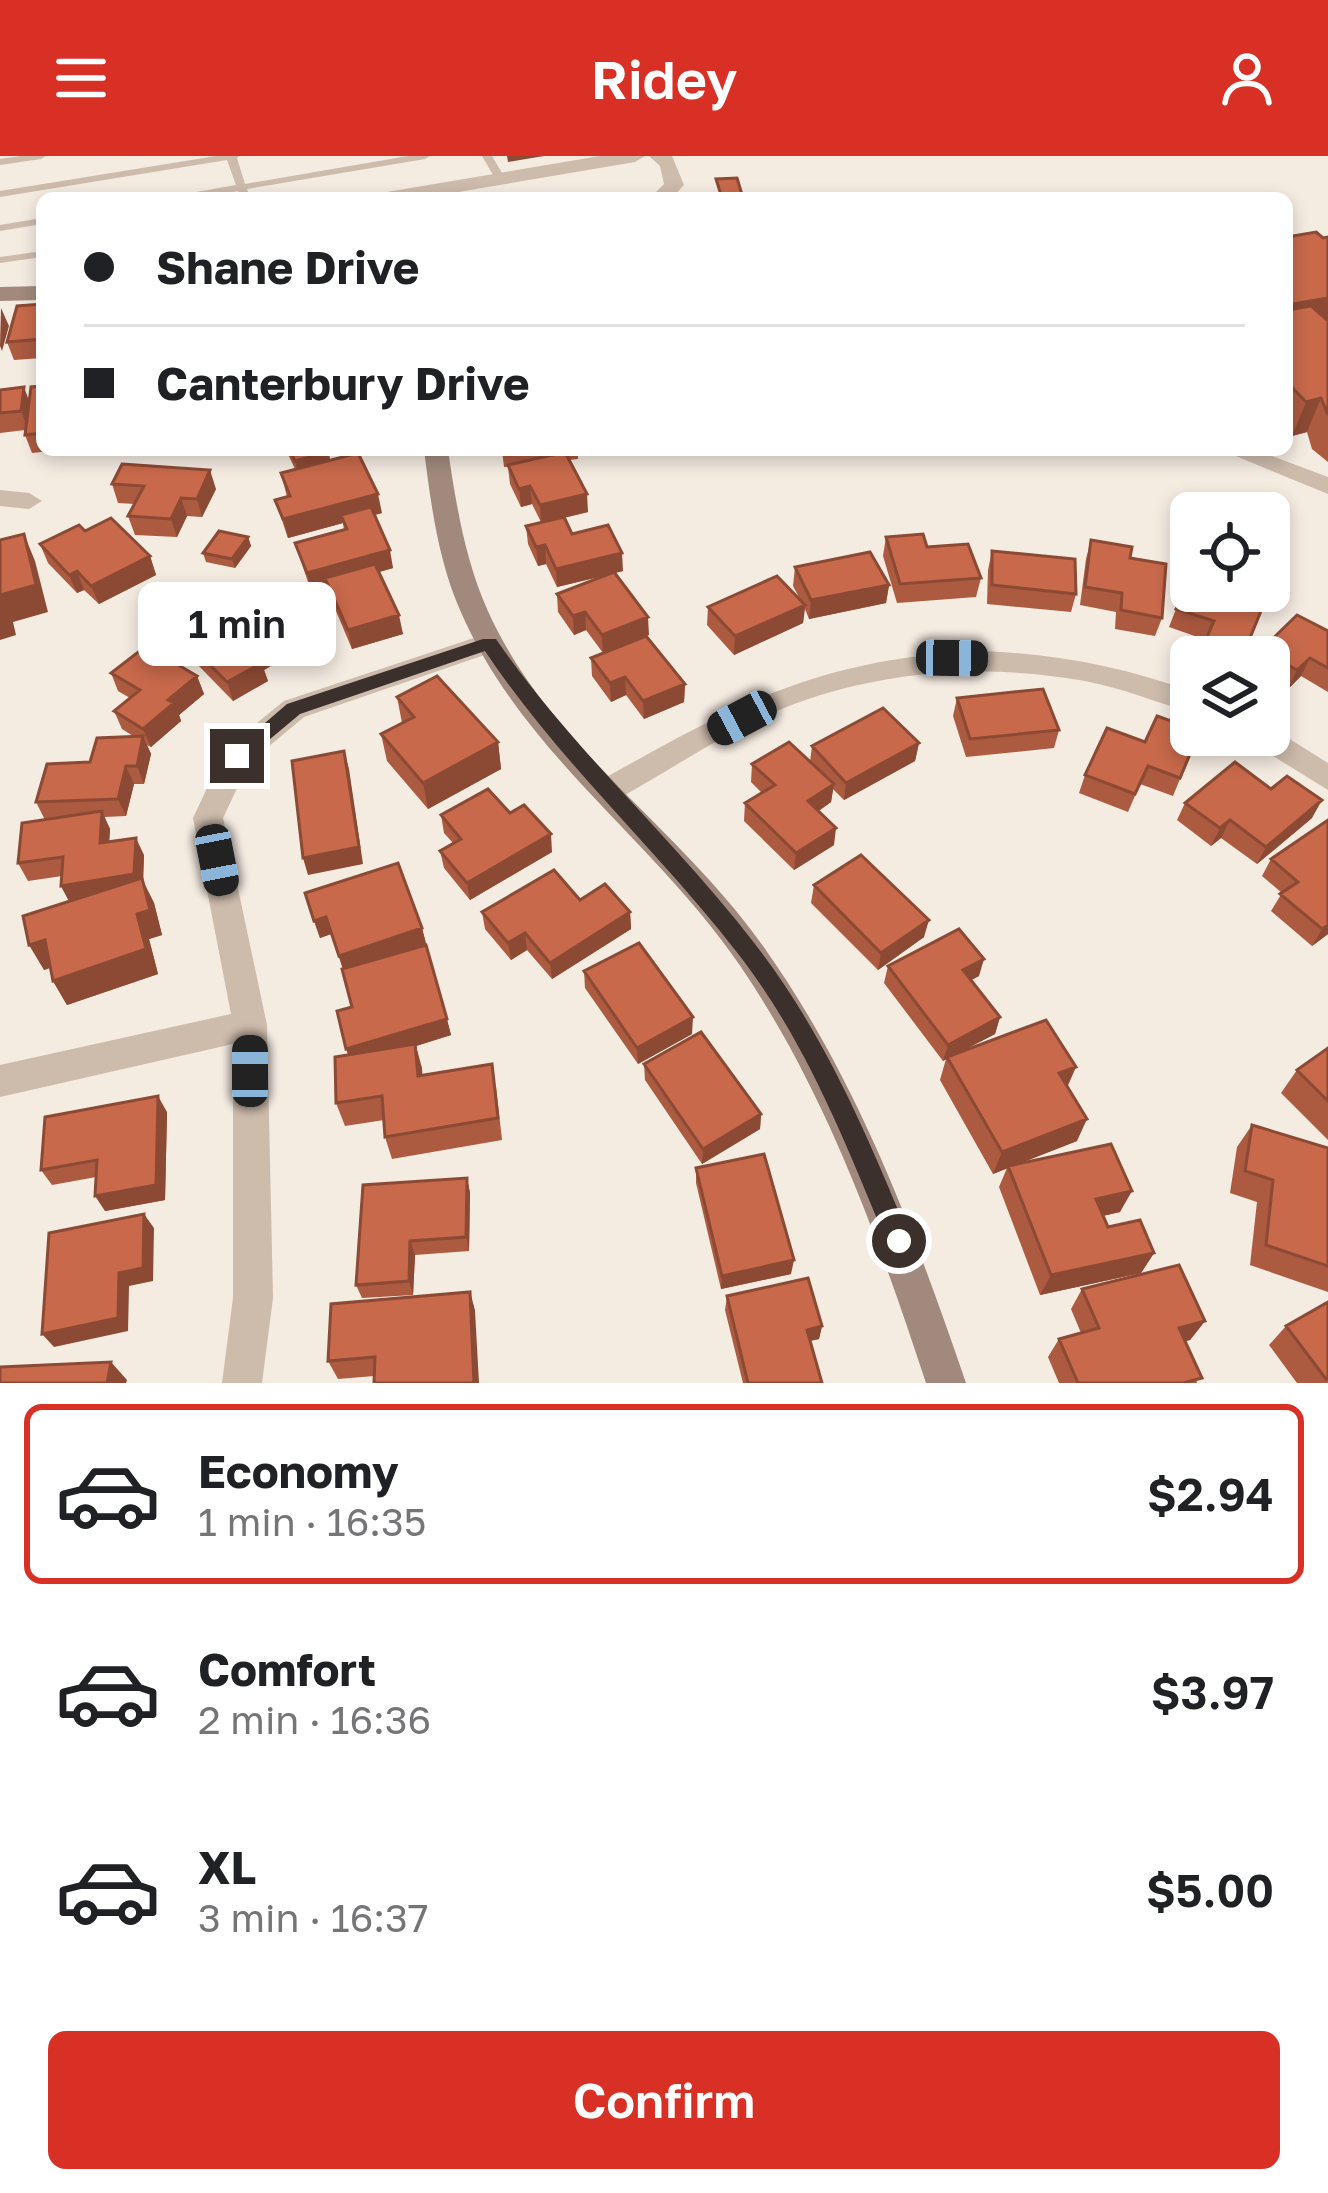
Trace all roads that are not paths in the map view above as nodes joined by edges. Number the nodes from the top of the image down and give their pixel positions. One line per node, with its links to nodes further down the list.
1 (41, 156): 7 (lane)
2 (232, 156): 9 (lane); 13 (lane)
3 (425, 156): 10 (lane)
4 (487, 156): 8 (lane)
5 (635, 156): 8 (street)
6 (659, 156): 12 (street)
7 (0, 162)
8 (500, 178): 11 (street)
9 (244, 192)
10 (249, 192)
11 (421, 192)
12 (666, 192)
13 (0, 194)
14 (36, 221): 15 (lane)
15 (0, 228)
16 (36, 255): 17 (lane)
17 (0, 260)
18 (36, 293): 19 (street)
19 (0, 294)
20 (437, 456): 25 (street)
21 (1249, 456): 22 (street)
22 (1328, 486)
23 (0, 498): 24 (street)
24 (29, 501)
25 (489, 643): 29 (street); 30 (street)
26 (1170, 694): 29 (street)
27 (1290, 753): 28 (street)
28 (1328, 778)
29 (607, 791): 33 (street)
30 (250, 1025): 31 (street); 32 (street)
31 (0, 1081)
32 (242, 1383)
33 (946, 1383)

